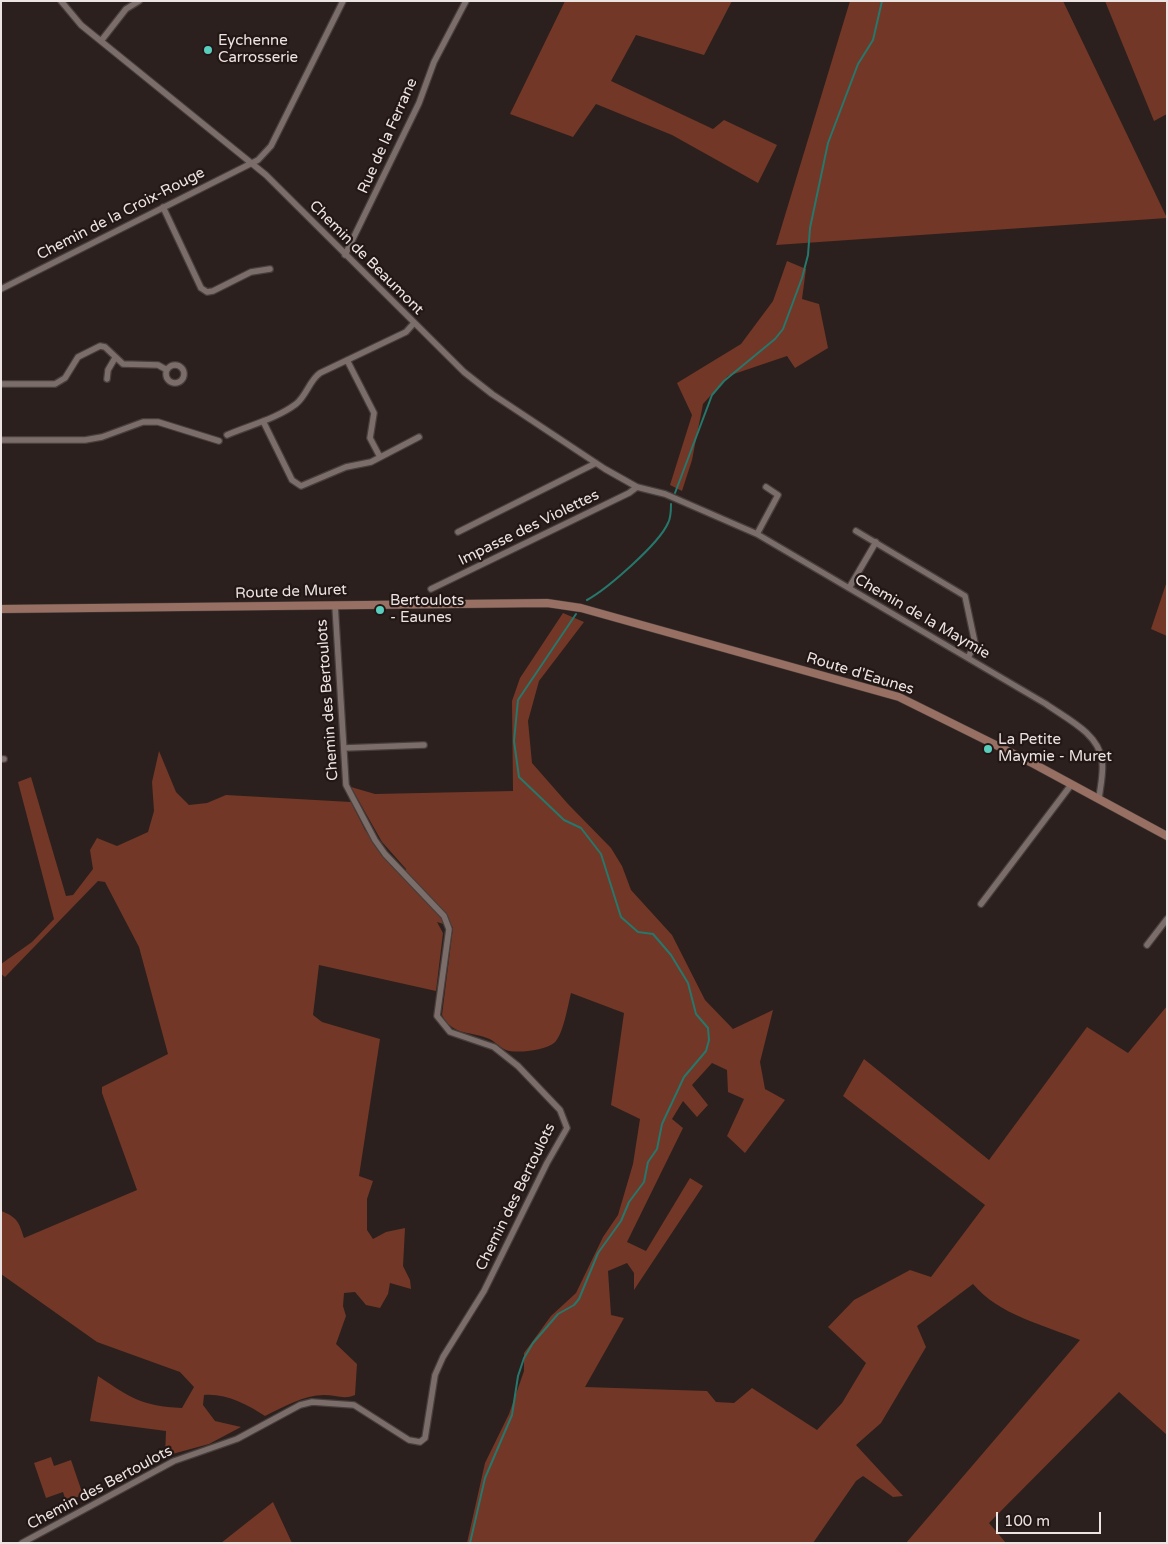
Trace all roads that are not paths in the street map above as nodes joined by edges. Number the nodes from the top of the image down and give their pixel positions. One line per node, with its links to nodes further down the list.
1 (61, 1): 5 (street, Chemin de Beaumont)
2 (140, 1): 5 (street)
3 (343, 1): 6 (street)
4 (466, 1): 8 (street, Rue de la Ferrane)
5 (101, 41): 6 (street, Chemin de Beaumont)
6 (253, 164): 7 (street, Chemin de la Croix-Rouge); 8 (street, Chemin de Beaumont)
7 (164, 207): 9 (street); 10 (street, Chemin de la Croix-Rouge)
8 (345, 255): 11 (street, Chemin de Beaumont)
9 (270, 269)
10 (1, 290)
11 (414, 323): 13 (street); 23 (street, Chemin de Beaumont)
12 (115, 358): 14 (street); 15 (street); 16 (street)
13 (347, 360): 17 (street); 22 (street)
14 (167, 370)
15 (107, 379)
16 (1, 384)
17 (263, 421): 18 (street); 22 (street)
18 (228, 435)
19 (419, 437): 22 (street)
20 (1, 440): 21 (street)
21 (219, 441)
22 (380, 458)
23 (596, 463): 24 (street, Chemin de Beaumont); 28 (street)
24 (637, 487): 26 (street, Chemin de Beaumont); 32 (street, Impasse des Violettes)
25 (766, 487): 29 (street)
26 (676, 498): 29 (street, Chemin de la Maymie)
27 (856, 531): 30 (street)
28 (458, 532)
29 (756, 534): 31 (street, Chemin de la Maymie)
30 (876, 542): 31 (street); 36 (street)
31 (849, 588): 36 (street, Chemin de la Maymie)
32 (431, 590)
33 (335, 605): 34 (main road, Route de Muret); 35 (main road, Route de Muret); 38 (street, Chemin des Bertoulots)
34 (581, 608): 39 (main road, Route d'Eaunes)
35 (1, 609)
36 (968, 658): 40 (street, Chemin de la Maymie)
37 (424, 745): 38 (street)
38 (344, 748): 45 (street, Chemin des Bertoulots)
39 (1071, 785): 40 (main road, Route d'Eaunes); 42 (street)
40 (1099, 799): 41 (main road, Route d'Eaunes)
41 (1167, 836)
42 (981, 904)
43 (1167, 919): 44 (street)
44 (1147, 945)
45 (22, 1543)

